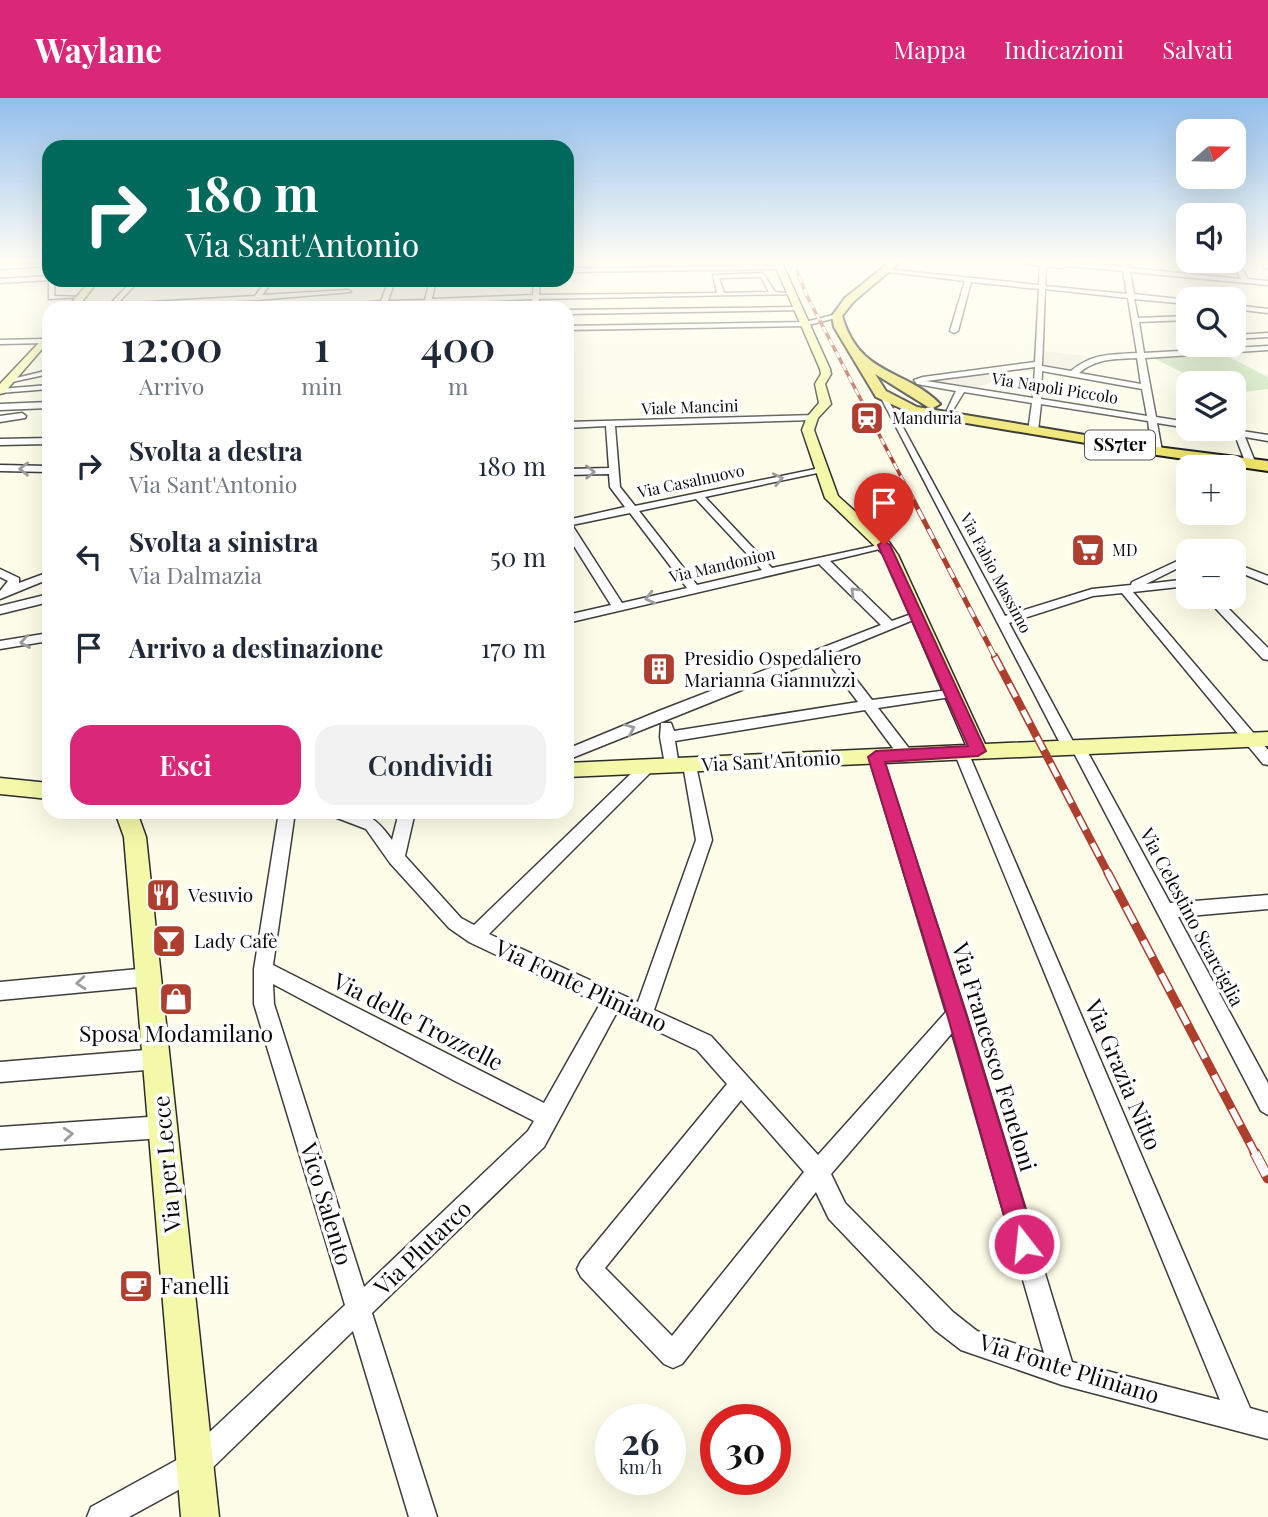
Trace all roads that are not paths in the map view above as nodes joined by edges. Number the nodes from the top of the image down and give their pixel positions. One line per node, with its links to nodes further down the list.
1 (807, 329): 36 (street)
2 (844, 329): 16 (main road, SS7ter)
3 (1040, 329): 17 (street)
4 (1136, 329): 14 (street)
5 (1268, 335): 6 (street)
6 (1246, 336)
7 (42, 338): 8 (street)
8 (0, 342)
9 (42, 342): 23 (street)
10 (1268, 348): 12 (street)
11 (1246, 351): 12 (street)
12 (1249, 351): 15 (street)
13 (1176, 352): 14 (street)
14 (1141, 356): 20 (street); 26 (street)
15 (1258, 356)
16 (858, 358): 22 (main road, SS7ter); 27 (main road, SS7ter)
17 (1039, 366): 20 (street); 24 (street); 29 (street)
18 (42, 371): 21 (street)
19 (42, 374): 21 (street)
20 (1072, 374): 26 (street)
21 (38, 375): 23 (street)
22 (890, 379): 24 (main road, SS7ter); 27 (main road)
23 (6, 382): 25 (street)
24 (911, 385): 28 (street, Via Napoli Piccolo); 33 (main road, SS7ter)
25 (42, 386)
26 (1146, 387): 38 (street)
27 (877, 388): 33 (main road, SS7ter); 34 (street, Via Fabio Massimo)
28 (961, 389): 29 (street, Via Napoli Piccolo); 32 (street)
29 (1037, 401): 38 (street, Via Napoli Piccolo); 42 (street)
30 (42, 406): 31 (street)
31 (0, 407)
32 (950, 408)
33 (923, 409): 34 (street); 42 (main road, SS7ter)
34 (891, 413): 80 (street, Via Fabio Massimo)
35 (22, 416): 37 (street)
36 (813, 417): 39 (street, Viale Mancini); 53 (street)
37 (0, 419)
38 (1152, 419): 40 (street, Via Napoli Piccolo); 48 (street)
39 (610, 423): 41 (street, Viale Mancini); 54 (street)
40 (1176, 423)
41 (574, 425)
42 (1033, 431): 48 (main road, SS7ter)
43 (1246, 434): 44 (street)
44 (1268, 438)
45 (42, 441): 47 (street)
46 (1241, 441): 49 (street)
47 (0, 442)
48 (1157, 452): 49 (main road, SS7ter)
49 (1251, 464): 50 (main road, SS7ter)
50 (1268, 466)
51 (0, 468): 52 (street, one-way to 51)
52 (42, 469)
53 (822, 469): 56 (street, Via Casalnuovo, one-way to 53); 60 (street)
54 (613, 471): 55 (street, one-way to 54); 57 (street)
55 (574, 472)
56 (699, 496): 57 (street, Via Casalnuovo); 63 (street)
57 (634, 509): 58 (street, Via Casalnuovo); 71 (street)
58 (574, 522)
59 (574, 535): 75 (street)
60 (884, 545): 61 (street, Via Mandonion); 78 (street)
61 (821, 559): 63 (street, Via Mandonion); 81 (street, one-way to 61)
62 (1176, 565): 72 (street)
63 (769, 570): 71 (street, Via Mandonion)
64 (1246, 571): 66 (street)
65 (0, 572): 73 (street)
66 (1256, 575): 67 (street); 69 (street)
67 (1246, 576)
68 (42, 578): 73 (street)
69 (1268, 580)
70 (1176, 584): 72 (street)
71 (693, 587): 75 (street, Via Mandonion, one-way to 75)
72 (1125, 590): 80 (street); 90 (street)
73 (3, 595)
74 (42, 600): 77 (street)
75 (618, 606): 79 (street, Via Mandonion)
76 (1223, 609): 85 (street)
77 (0, 610)
78 (917, 616): 81 (street); 86 (street)
79 (574, 617)
80 (1003, 621): 91 (street, Via Fabio Massimo)
81 (889, 626): 84 (street)
82 (42, 638): 83 (street, one-way to 83)
83 (0, 645)
84 (827, 651): 87 (street); 88 (street)
85 (1268, 656)
86 (951, 692): 87 (street); 93 (street)
87 (870, 705): 89 (street); 94 (street)
88 (664, 714): 89 (street); 92 (street, one-way to 88)
89 (667, 737): 97 (street)
90 (1259, 739): 91 (street, Via Sant'Antonio); 96 (street)
91 (1074, 749): 93 (street, Via Sant'Antonio); 108 (street, Via Celestino Scarciglia)
92 (574, 752)
93 (969, 752): 94 (street, Via Sant'Antonio); 126 (street, Via Grazia Nitto)
94 (906, 755): 95 (street, Via Sant'Antonio)
95 (876, 757): 97 (street, Via Sant'Antonio); 114 (street, Via Francesco Feneloni)
96 (1268, 760)
97 (681, 765): 98 (street, Via Sant'Antonio); 115 (street)
98 (647, 767): 99 (street, Via Sant'Antonio); 109 (street)
99 (574, 770)
100 (0, 786): 101 (street)
101 (42, 789)
102 (129, 819): 111 (street, Via per Lecce)
103 (286, 819): 110 (street, Vico Salento)
104 (360, 819): 106 (street, Via Fonte Pliniano)
105 (405, 819): 106 (street)
106 (396, 858): 109 (street, Via Fonte Pliniano)
107 (1268, 902): 108 (street)
108 (1165, 911): 119 (street, Via Celestino Scarciglia)
109 (475, 936): 113 (street, Via Fonte Pliniano)
110 (263, 969): 120 (street, Via delle Trozzelle); 124 (street, Vico Salento)
111 (149, 977): 112 (street, one-way to 112); 116 (street, Via per Lecce)
112 (0, 991)
113 (612, 1000): 115 (street, Via Fonte Pliniano); 120 (street, Via Plutarco)
114 (956, 1014): 123 (street); 125 (street, Via Francesco Feneloni)
115 (643, 1015): 118 (street, Via Fonte Pliniano)
116 (158, 1059): 117 (street); 121 (street, Via per Lecce)
117 (0, 1072)
118 (740, 1085): 123 (street, Via Fonte Pliniano); 123 (street)
119 (1268, 1104)
120 (551, 1117): 124 (street, Via Plutarco)
121 (163, 1127): 122 (street, one-way to 121); 128 (street, Via per Lecce)
122 (0, 1138)
123 (818, 1172): 125 (street, Via Fonte Pliniano)
124 (359, 1311): 128 (street, Via Plutarco); 131 (street, Vico Salento)
125 (1062, 1372): 126 (street, Via Fonte Pliniano)
126 (1241, 1418): 127 (street, Via Fonte Pliniano)
127 (1268, 1426)
128 (194, 1466): 129 (street, Via Plutarco); 130 (street, Via per Lecce)
129 (101, 1517)
130 (200, 1517)
131 (423, 1517)

